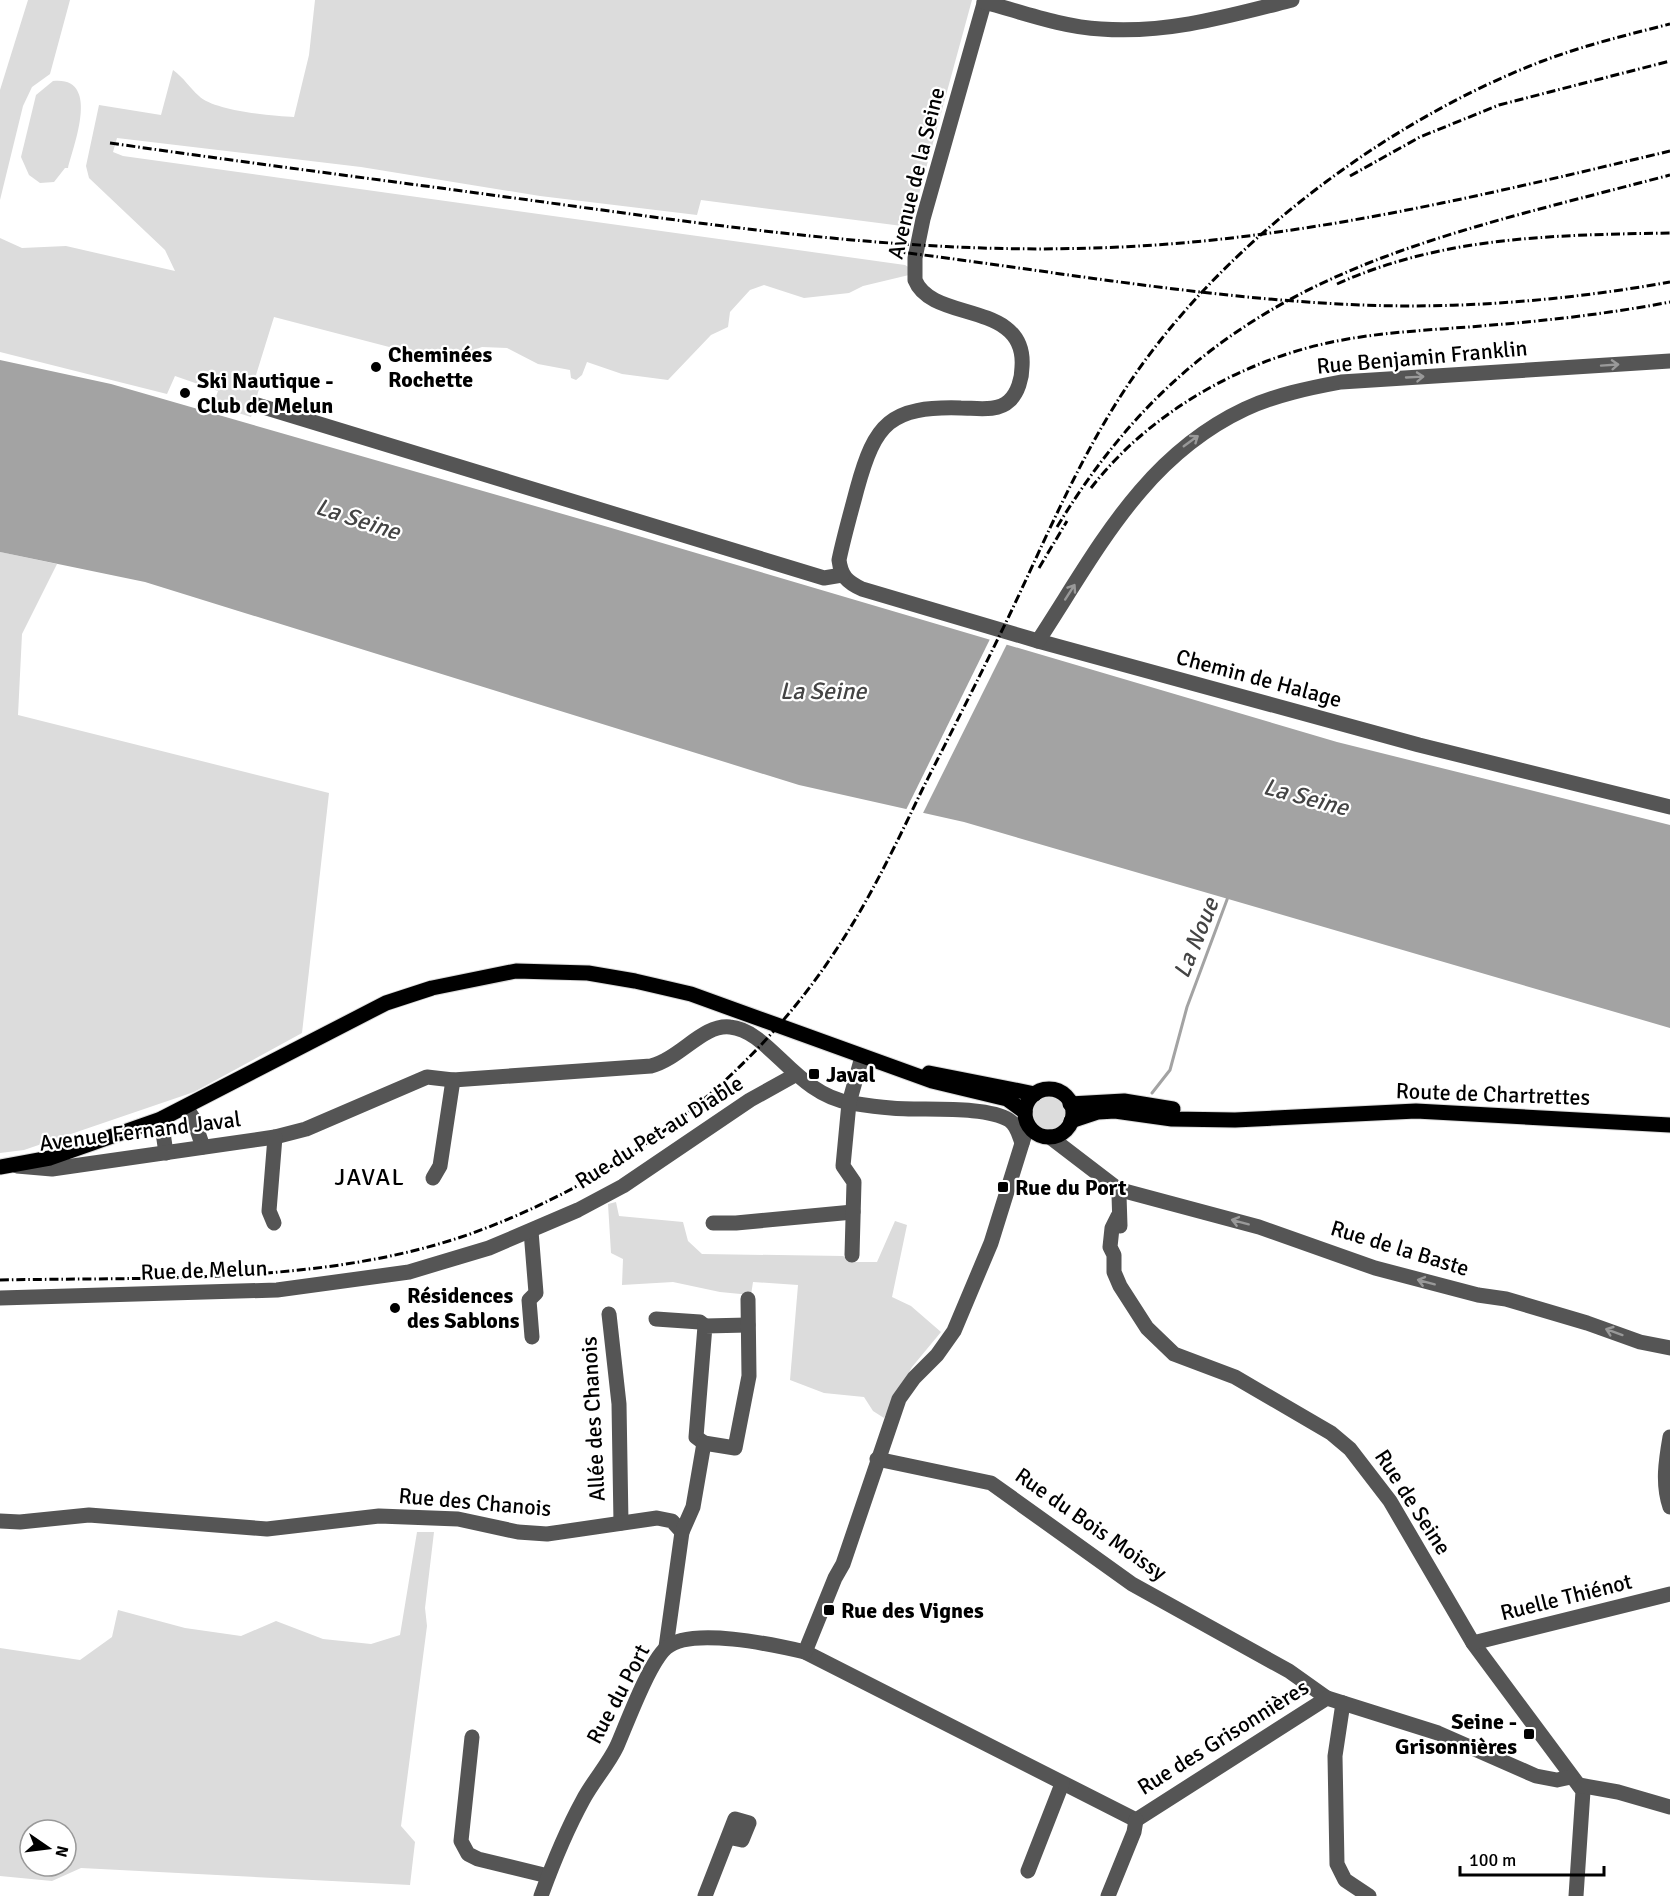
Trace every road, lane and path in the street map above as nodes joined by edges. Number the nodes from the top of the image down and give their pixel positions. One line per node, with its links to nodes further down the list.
1 (1292, 0): 2 (street)
2 (985, 1): 5 (street, Avenue de la Seine)
3 (1670, 362): 6 (street, Rue Benjamin Franklin, one-way to 3)
4 (257, 405): 5 (street)
5 (842, 575): 6 (street, Chemin de Halage)
6 (1038, 641): 7 (street, Chemin de Halage)
7 (1670, 807)
8 (862, 1057): 9 (main road); 13 (street); 15 (main road)
9 (908, 1072): 12 (main road); 17 (main road)
10 (795, 1075): 11 (street, Avenue Fernand Javal); 13 (street, Avenue Fernand Javal); 31 (street, Rue du Pet au Diable)
11 (453, 1080): 21 (street, Avenue Fernand Javal); 26 (street)
12 (1035, 1094): 14 (main road); 17 (main road)
13 (850, 1096): 23 (street, Avenue Fernand Javal); 28 (street)
14 (1070, 1104): 16 (main road, Route de Chartrettes); 20 (main road)
15 (186, 1107): 18 (main road); 22 (street)
16 (1314, 1115): 19 (main road, Route de Chartrettes); 20 (main road, Route de Chartrettes)
17 (1025, 1116): 20 (main road); 23 (street)
18 (161, 1119): 24 (street); 25 (main road)
19 (1670, 1125)
20 (1056, 1131): 23 (street); 27 (street)
21 (275, 1137): 22 (street, Avenue Fernand Javal); 29 (street, Avenue Fernand Javal)
22 (203, 1147): 24 (street, Avenue Fernand Javal)
23 (1021, 1147): 44 (street)
24 (166, 1153): 25 (street, Avenue Fernand Javal)
25 (5, 1166)
26 (434, 1178)
27 (1117, 1189): 41 (street, Rue de la Baste, one-way to 27); 50 (street, Rue de Seine)
28 (852, 1212): 30 (street); 32 (street)
29 (274, 1223)
30 (713, 1223)
31 (531, 1231): 33 (street, Rue du Pet au Diable); 40 (street)
32 (852, 1255)
33 (409, 1272): 34 (street, Rue de Melun)
34 (0, 1298)
35 (748, 1299): 38 (street)
36 (609, 1314): 47 (street, Allée des Chanois)
37 (656, 1319): 39 (street)
38 (748, 1325): 39 (street); 43 (street)
39 (705, 1326): 43 (street)
40 (532, 1337)
41 (1670, 1348)
42 (1670, 1437): 45 (street)
43 (704, 1443): 48 (street)
44 (877, 1459): 52 (street); 53 (street, Rue du Bois Moissy)
45 (1670, 1507)
46 (0, 1521): 47 (street, Rue des Chanois)
47 (621, 1522): 48 (street, Rue des Chanois)
48 (682, 1532): 51 (street)
49 (1670, 1594): 50 (street, Ruelle Thiénot)
50 (1473, 1643): 56 (street, Rue de Seine)
51 (666, 1647): 52 (street, Rue du Port); 62 (street, Rue du Port)
52 (804, 1652): 57 (street)
53 (1328, 1698): 54 (street, Rue des Grisonnières); 59 (street, Rue des Grisonnières)
54 (1343, 1703): 56 (street, Rue des Grisonnières); 66 (street)
55 (472, 1737): 62 (street)
56 (1575, 1781): 58 (street, Rue des Grisonnières); 67 (street)
57 (1062, 1784): 59 (street); 61 (street)
58 (1670, 1807)
59 (1136, 1820): 65 (street)
60 (728, 1837): 64 (street)
61 (1028, 1871)
62 (548, 1876): 63 (street, Rue du Port)
63 (541, 1896)
64 (705, 1896)
65 (1108, 1896)
66 (1369, 1896)
67 (1576, 1896)

